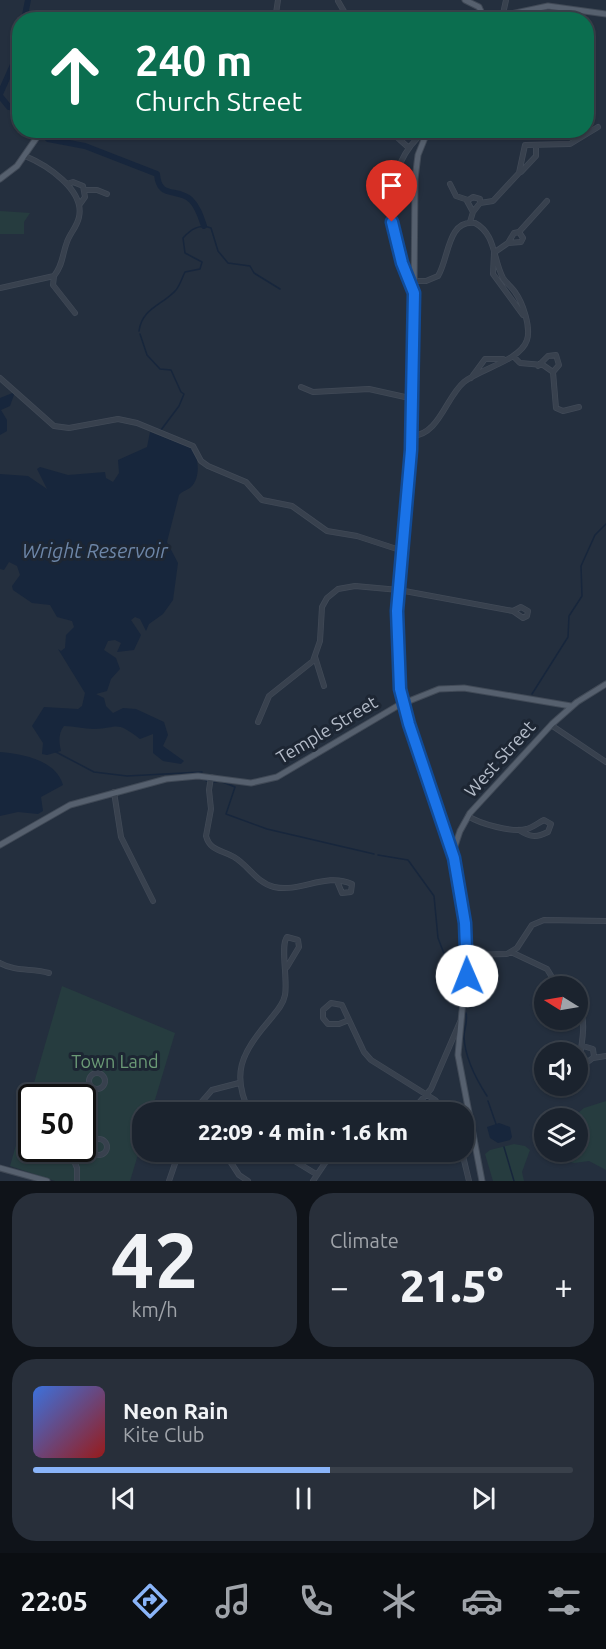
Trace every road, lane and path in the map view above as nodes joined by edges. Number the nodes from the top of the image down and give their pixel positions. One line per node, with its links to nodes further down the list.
1 (465, 0): 2 (main road)
2 (481, 12)
3 (514, 12): 4 (main road)
4 (592, 12)
5 (598, 127): 6 (street)
6 (594, 130)
7 (37, 138): 14 (main road)
8 (398, 138): 13 (street)
9 (419, 138): 13 (street)
10 (425, 138): 31 (main road)
11 (583, 138): 12 (street)
12 (536, 145): 15 (street); 15 (street)
13 (409, 148): 33 (street)
14 (25, 156): 16 (main road); 18 (street)
15 (519, 173): 23 (street)
16 (0, 179)
17 (450, 183): 21 (street)
18 (67, 184): 19 (street); 24 (street)
19 (85, 190): 20 (street); 24 (street)
20 (107, 194)
21 (468, 200): 23 (street); 25 (street)
22 (547, 201): 27 (street)
23 (480, 203): 25 (street)
24 (80, 204): 30 (street)
25 (473, 212): 26 (street)
26 (470, 222): 29 (street); 31 (street)
27 (519, 232): 28 (street); 28 (street)
28 (508, 243): 29 (street)
29 (494, 250): 35 (street)
30 (54, 276): 32 (street); 34 (street)
31 (414, 281): 33 (main road)
32 (0, 288)
33 (414, 293): 42 (main road)
34 (75, 313)
35 (513, 357): 36 (street); 37 (street)
36 (505, 359): 40 (street); 40 (street)
37 (538, 366): 38 (street); 38 (street)
38 (553, 372): 43 (street)
39 (0, 378): 45 (street)
40 (471, 378): 44 (street)
41 (301, 387): 42 (street)
42 (414, 399): 44 (main road)
43 (579, 407)
44 (412, 436): 45 (main road)
45 (403, 551): 46 (main road)
46 (399, 590): 47 (street); 48 (street); 51 (main road)
47 (513, 611)
48 (315, 657): 50 (street); 53 (street)
49 (606, 684): 52 (main road, West Street)
50 (324, 686)
51 (402, 703): 52 (main road, Temple Street); 56 (main road, Temple Street); 61 (main road)
52 (571, 706): 54 (main road, West Street)
53 (258, 722)
54 (551, 725): 55 (street); 58 (main road, West Street)
55 (606, 762)
56 (211, 777): 57 (main road, Temple Street); 64 (street)
57 (114, 792): 62 (main road, Temple Street); 65 (street)
58 (468, 816): 59 (street); 60 (main road, West Street)
59 (519, 830): 59 (street)
60 (459, 832): 61 (main road); 63 (main road, West Street)
61 (448, 838): 63 (main road)
62 (0, 845)
63 (454, 858): 68 (main road, West Street)
64 (337, 880)
65 (153, 902)
66 (606, 921): 67 (street)
67 (511, 952): 68 (street); 72 (street)
68 (467, 955): 74 (main road, West Street)
69 (0, 963): 71 (street)
70 (287, 967): 70 (street); 79 (street)
71 (49, 974)
72 (551, 976)
73 (349, 1020): 73 (street); 80 (street)
74 (461, 1021): 80 (street, West Street); 100 (main road)
75 (588, 1047): 77 (street)
76 (606, 1056): 77 (street)
77 (593, 1058): 78 (street)
78 (588, 1061)
79 (239, 1083): 81 (street); 82 (street)
80 (427, 1096): 83 (street, West Street); 84 (street)
81 (202, 1102)
82 (246, 1102)
83 (421, 1102)
84 (436, 1102)
85 (74, 1162): 95 (street)
86 (176, 1162): 96 (street)
87 (229, 1162): 93 (street)
88 (296, 1162): 92 (street)
89 (329, 1162): 92 (street)
90 (464, 1162): 99 (street)
91 (0, 1168): 94 (main road)
92 (316, 1174): 98 (street)
93 (238, 1178): 97 (street)
94 (47, 1181)
95 (77, 1181)
96 (169, 1181)
97 (248, 1181)
98 (313, 1181)
99 (469, 1181)
100 (482, 1181)

